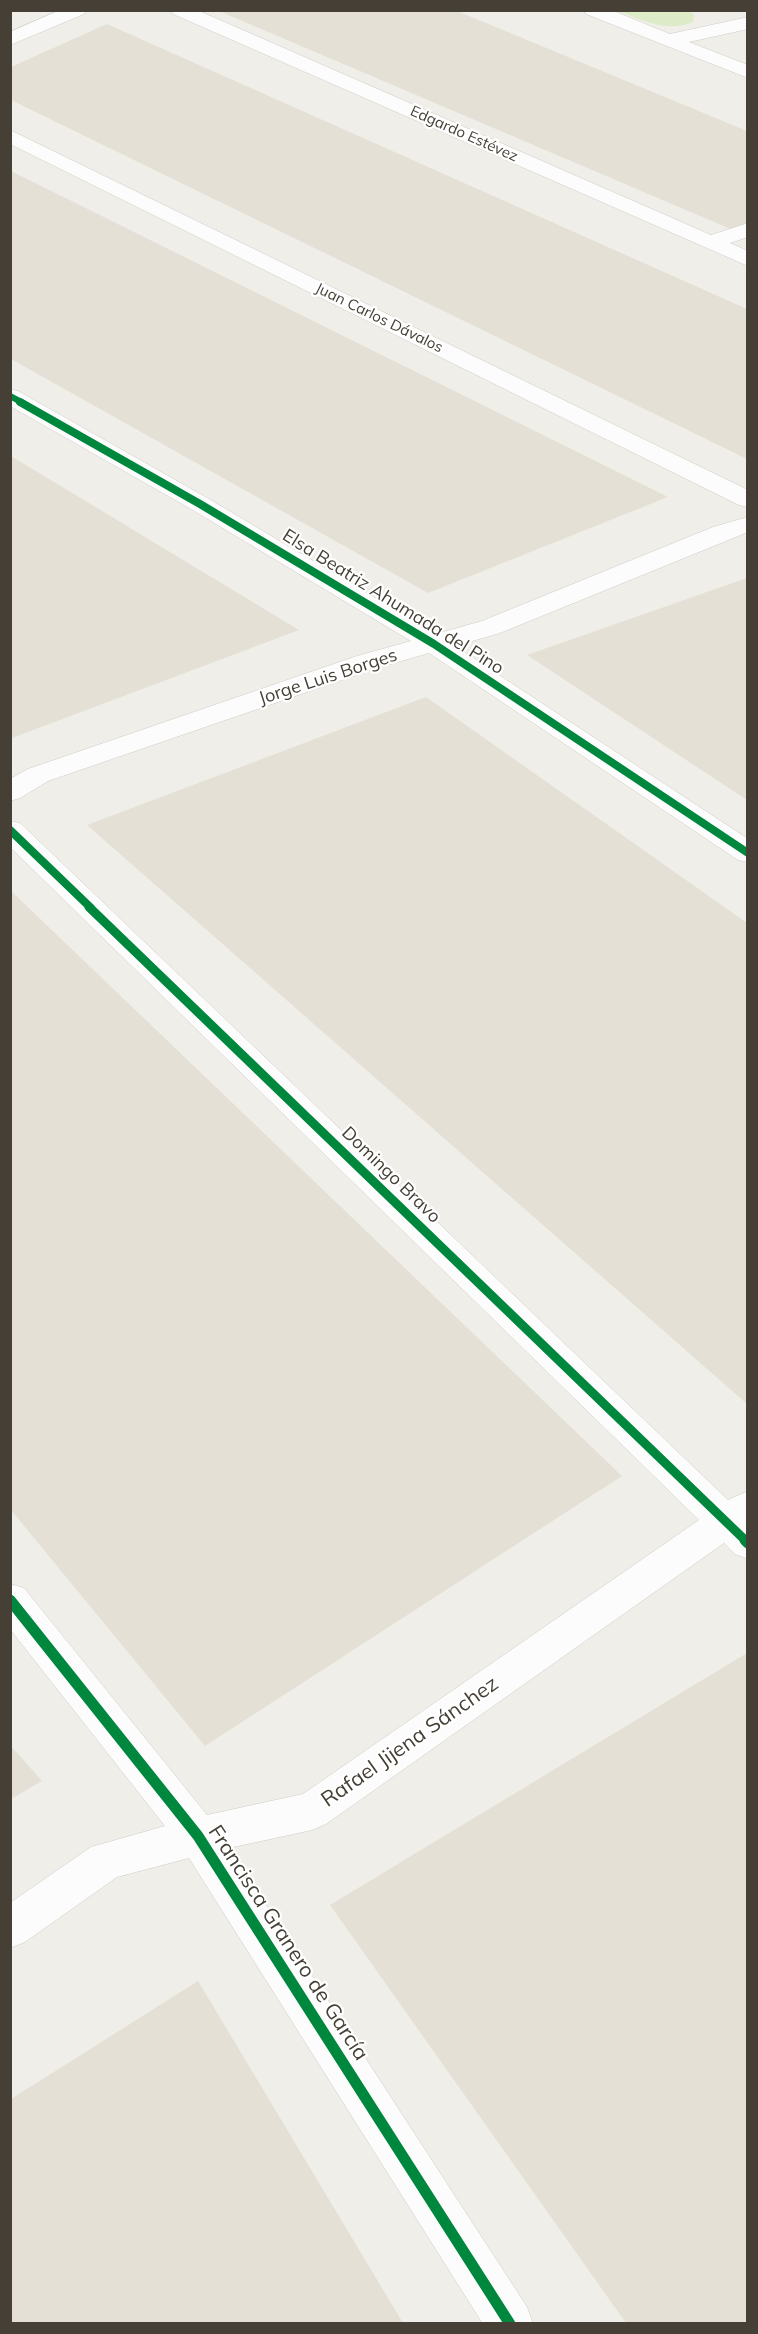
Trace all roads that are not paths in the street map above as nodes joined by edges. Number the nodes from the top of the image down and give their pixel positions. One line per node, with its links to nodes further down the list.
1 (77, 10): 6 (street)
2 (180, 10): 11 (street, Edgardo Estévez)
3 (592, 10): 7 (street)
4 (715, 10): 5 (street)
5 (743, 29): 7 (street)
6 (10, 39)
7 (669, 40): 8 (street)
8 (747, 72)
9 (10, 136): 14 (street, Juan Carlos Dávalos)
10 (747, 229): 11 (street)
11 (711, 242): 12 (street, Edgardo Estévez)
12 (747, 259)
13 (10, 396): 16 (street, Elsa Beatriz Ahumada del Pino)
14 (747, 500)
15 (747, 524): 16 (street, Jorge Luis Borges)
16 (434, 644): 17 (street, Jorge Luis Borges); 19 (street, Elsa Beatriz Ahumada del Pino)
17 (10, 792)
18 (10, 830): 20 (street, Domingo Bravo)
19 (747, 853)
20 (740, 1523): 22 (street, Rafael Jijena Sánchez)
21 (10, 1600): 22 (street, Francisca Granero de García)
22 (198, 1836): 23 (street, Rafael Jijena Sánchez); 24 (street, Francisca Granero de García)
23 (10, 1928)
24 (510, 2324)

